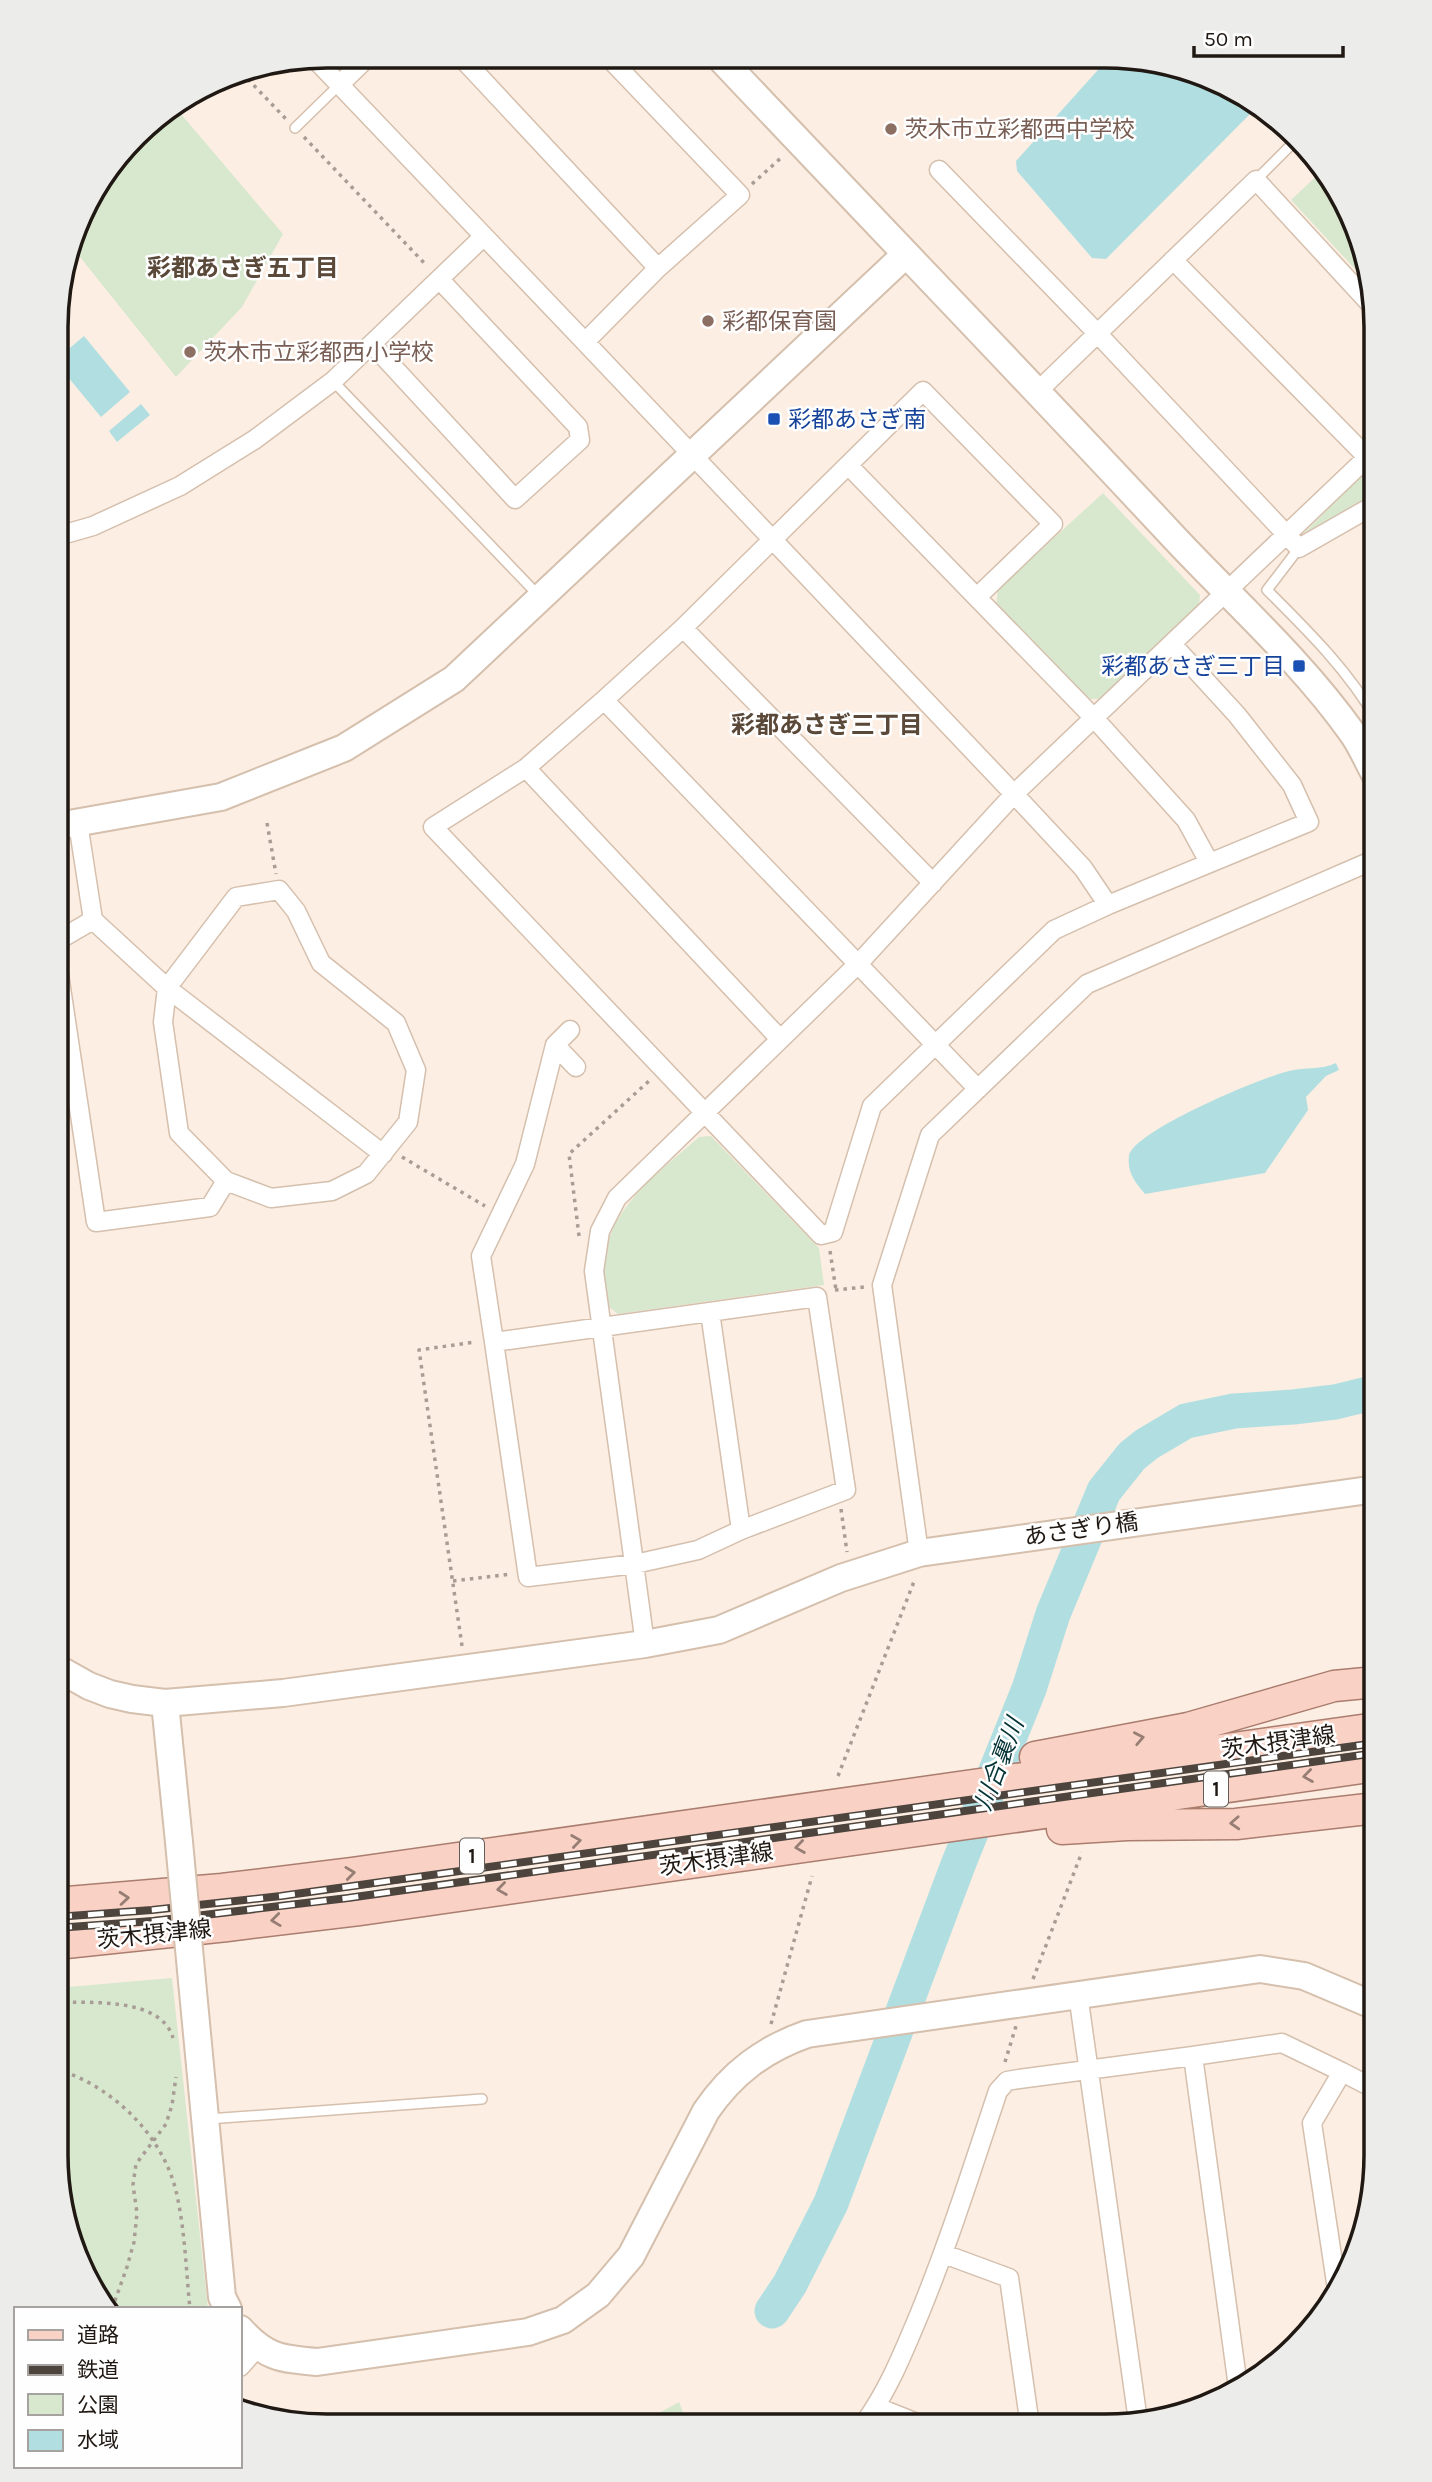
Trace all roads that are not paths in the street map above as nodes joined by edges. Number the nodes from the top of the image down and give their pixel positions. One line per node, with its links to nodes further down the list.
1 (323, 68): 6 (street)
2 (357, 68): 6 (street)
3 (471, 68): 14 (street)
4 (619, 68): 14 (street)
5 (729, 68): 12 (street)
6 (339, 85): 7 (lane); 11 (street)
7 (295, 128)
8 (1290, 146): 10 (lane)
9 (939, 170): 17 (street)
10 (1256, 180): 13 (street); 16 (street)
11 (483, 237): 15 (street); 18 (street)
12 (905, 255): 21 (street); 23 (street)
13 (1173, 260): 17 (street); 22 (street)
14 (659, 268): 18 (street)
15 (440, 280): 19 (street); 19 (street)
16 (1362, 295)
17 (1097, 334): 21 (street); 29 (street)
18 (584, 342): 23 (street)
19 (372, 344): 20 (street)
20 (333, 381): 27 (street); 32 (lane)
21 (1038, 391): 30 (street)
22 (1364, 445)
23 (692, 458): 28 (street); 32 (street)
24 (1364, 462): 29 (street)
25 (848, 465): 28 (street); 31 (street); 31 (street)
26 (1364, 509): 29 (street)
27 (68, 534)
28 (772, 540): 33 (street); 40 (street)
29 (1293, 541): 30 (street); 36 (lane)
30 (1226, 592): 34 (street); 38 (street)
31 (977, 597): 37 (street)
32 (542, 599): 41 (street)
33 (683, 628): 35 (street); 44 (street)
34 (1171, 644): 37 (street); 42 (street)
35 (604, 699): 39 (street); 48 (street)
36 (1364, 700)
37 (1094, 718): 40 (street); 42 (street)
38 (1364, 754)
39 (526, 768): 52 (street); 57 (street)
40 (1014, 794): 44 (street); 45 (street)
41 (68, 824): 46 (street)
42 (1209, 862): 45 (street)
43 (1364, 864): 56 (street)
44 (933, 883): 48 (street)
45 (1108, 905): 53 (street)
46 (93, 920): 47 (street); 49 (street)
47 (68, 935)
48 (859, 963): 52 (street); 53 (street)
49 (167, 988): 58 (street); 58 (street); 59 (street)
50 (570, 1030): 54 (street)
51 (68, 1035): 59 (street)
52 (780, 1040): 57 (street)
53 (935, 1044): 56 (street); 57 (street)
54 (555, 1045): 55 (street); 62 (street)
55 (576, 1067)
56 (978, 1089): 65 (street)
57 (703, 1113): 61 (street)
58 (383, 1154): 59 (street)
59 (226, 1181)
60 (710, 1312): 61 (street); 64 (street); 64 (street)
61 (600, 1328): 62 (street); 66 (street)
62 (494, 1342): 66 (street)
63 (1364, 1491): 65 (street, あさぎり橋)
64 (741, 1530): 66 (street)
65 (919, 1553): 67 (street, あさぎり橋)
66 (635, 1564): 67 (street)
67 (645, 1644): 70 (street, あさぎり橋)
68 (68, 1674): 70 (street, あさぎり橋)
69 (1364, 1683): 72 (main road, one-way to 69)
70 (165, 1703): 85 (street, bridge)
71 (1364, 1729): 72 (main road, 茨木摂津線 / 1)
72 (1073, 1761): 76 (main road, 茨木摂津線 / 1, one-way to 72)
73 (1364, 1768): 75 (main road, 茨木摂津線 / 1, one-way to 75)
74 (1364, 1809): 75 (main road, one-way to 75)
75 (1058, 1821): 77 (main road, 茨木摂津線 / 1, one-way to 77)
76 (68, 1902)
77 (68, 1943)
78 (1078, 1994): 79 (street); 81 (street); 89 (street)
79 (1364, 2001)
80 (1193, 2056): 81 (street); 82 (street); 90 (street)
81 (1087, 2070): 86 (street); 92 (street)
82 (1342, 2072): 83 (street); 87 (street)
83 (1364, 2083)
84 (482, 2099): 85 (lane)
85 (206, 2119): 88 (street)
86 (944, 2254): 91 (street); 95 (street)
87 (1335, 2273)
88 (227, 2307)
89 (246, 2348)
90 (1237, 2377)
91 (877, 2407): 93 (street); 94 (street)
92 (1137, 2412)
93 (872, 2414)
94 (894, 2414)
95 (1028, 2414)

